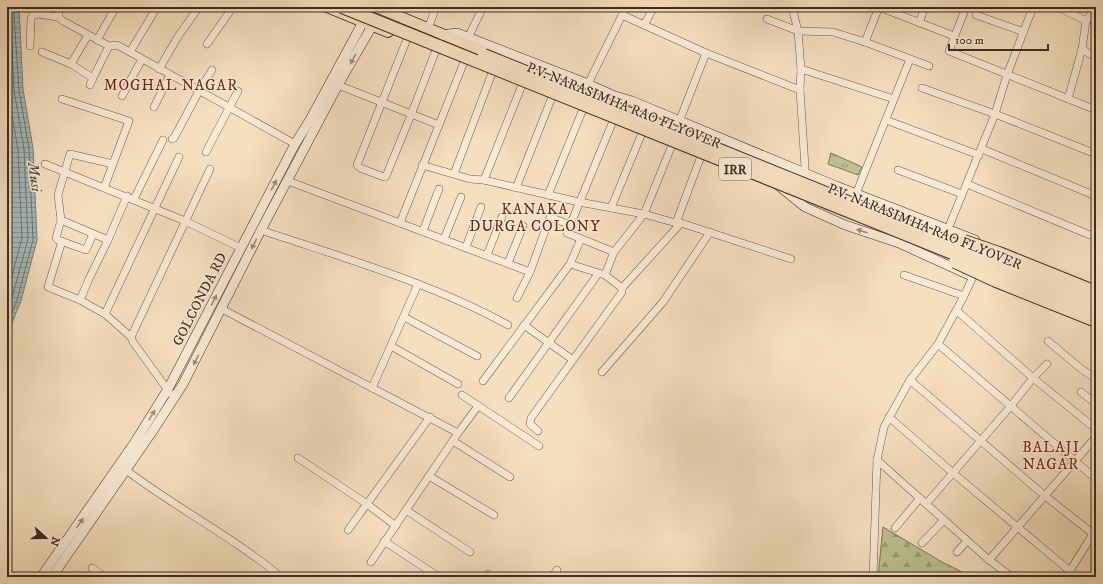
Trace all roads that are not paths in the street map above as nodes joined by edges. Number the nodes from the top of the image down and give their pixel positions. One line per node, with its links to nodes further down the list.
1 (60, 7): 24 (street)
2 (116, 7): 38 (street)
3 (157, 7): 46 (street)
4 (199, 7): 55 (street)
5 (233, 7): 40 (street)
6 (327, 7): 28 (main road)
7 (342, 7): 118 (highway, P.V. NARASIMHA RAO FLYOVER, bridge)
8 (364, 7): 118 (highway, P.V. NARASIMHA RAO FLYOVER, bridge)
9 (376, 7): 30 (main road, IRR)
10 (390, 7): 30 (main road)
11 (436, 7): 30 (street)
12 (483, 7): 36 (street)
13 (626, 7): 22 (street)
14 (654, 7): 29 (street)
15 (792, 7): 31 (street)
16 (879, 7): 27 (street); 39 (street)
17 (925, 7): 27 (street)
18 (966, 7): 35 (street)
19 (1033, 7): 32 (street)
20 (1058, 7): 26 (street)
21 (1096, 7): 26 (street)
22 (622, 15): 29 (street); 64 (street)
23 (976, 15): 32 (street)
24 (58, 17): 34 (street); 41 (street)
25 (767, 19): 31 (street)
26 (1086, 21): 43 (street)
27 (919, 23): 35 (street)
28 (367, 24): 37 (main road, IRR); 62 (main road, GOLCONDA RD, one-way to 62); 89 (main road, GOLCONDA RD)
29 (644, 25): 47 (street)
30 (426, 28): 33 (main road, IRR)
31 (798, 31): 39 (street); 54 (street)
32 (1024, 32): 59 (street)
33 (442, 34): 36 (main road); 64 (main road, IRR)
34 (88, 35): 38 (street); 52 (street)
35 (954, 36): 59 (street)
36 (468, 38): 64 (main road)
37 (407, 39): 44 (main road, IRR); 74 (street)
38 (97, 40): 42 (street)
39 (865, 42): 50 (street)
40 (207, 44)
41 (30, 46)
42 (109, 46): 46 (street); 60 (street)
43 (1082, 49): 48 (street); 73 (street)
44 (436, 50): 51 (main road, IRR); 80 (street)
45 (42, 52): 52 (street)
46 (130, 52): 49 (street)
47 (706, 53): 66 (street); 83 (street)
48 (1096, 58)
49 (142, 59): 55 (street); 69 (street)
50 (910, 59): 53 (street); 72 (street)
51 (464, 62): 57 (main road, IRR); 84 (street)
52 (71, 64): 60 (street)
53 (929, 66)
54 (801, 68): 66 (street); 72 (street)
55 (159, 69): 58 (street)
56 (212, 70): 67 (street)
57 (492, 73): 63 (main road, IRR); 103 (street)
58 (170, 75): 67 (street); 75 (street)
59 (1007, 75): 73 (street); 79 (street)
60 (93, 78): 61 (street)
61 (90, 85)
62 (338, 85): 74 (street); 106 (main road, GOLCONDA RD)
63 (522, 85): 70 (main road, IRR); 105 (street)
64 (586, 87): 83 (main road, IRR)
65 (922, 88): 79 (street)
66 (800, 90): 104 (street)
67 (199, 91): 76 (street); 87 (street)
68 (238, 92): 76 (street)
69 (122, 96)
70 (552, 97): 77 (main road, IRR); 110 (street)
71 (62, 99): 98 (street)
72 (894, 99): 81 (street)
73 (1068, 99): 78 (street)
74 (382, 104): 80 (street); 80 (street)
75 (154, 107)
76 (229, 107): 89 (street); 92 (street)
77 (583, 109): 82 (main road, IRR); 113 (street)
78 (1096, 110)
79 (995, 114): 93 (street); 94 (street)
80 (411, 115): 84 (street)
81 (886, 120): 93 (street); 111 (street)
82 (613, 121): 85 (main road, IRR); 117 (street)
83 (678, 124): 86 (main road, IRR); 104 (main road)
84 (439, 126): 99 (street)
85 (642, 133): 90 (main road, IRR); 121 (street)
86 (691, 133): 91 (main road); 104 (main road, IRR)
87 (172, 139)
88 (163, 140): 116 (street)
89 (295, 144): 141 (main road, GOLCONDA RD, one-way to 89)
90 (672, 145): 91 (main road, IRR); 122 (street)
91 (685, 150): 95 (main road, IRR)
92 (206, 152)
93 (980, 152): 107 (street); 114 (street)
94 (1096, 154)
95 (701, 156): 127 (street); 148 (main road, IRR)
96 (179, 157): 120 (street)
97 (45, 164): 102 (street)
98 (113, 164): 102 (street); 108 (street)
99 (422, 165): 103 (street); 126 (street)
100 (210, 169): 125 (street)
101 (898, 170): 112 (street)
102 (65, 172): 108 (street); 124 (street)
103 (454, 174): 105 (street)
104 (804, 176): 111 (main road); 151 (main road, IRR)
105 (484, 180): 110 (street)
106 (288, 181): 126 (street); 131 (main road, GOLCONDA RD)
107 (967, 184): 112 (street); 135 (street)
108 (104, 188): 116 (street)
109 (439, 188): 132 (street)
110 (516, 188): 113 (street)
111 (856, 194): 130 (main road)
112 (962, 194): 130 (street)
113 (548, 195): 117 (street)
114 (1096, 196)
115 (462, 197): 137 (street)
116 (130, 198): 120 (street); 138 (street)
117 (579, 202): 121 (street); 128 (street)
118 (835, 202): 154 (highway, bridge); 159 (highway, P.V. NARASIMHA RAO FLYOVER, bridge); 162 (highway, P.V. NARASIMHA RAO FLYOVER, bridge); 165 (highway, one-way to 118, bridge)
119 (481, 207): 140 (street)
120 (154, 208): 125 (street); 163 (street)
121 (611, 208): 122 (street)
122 (644, 214): 127 (street); 142 (street)
123 (502, 217): 143 (street)
124 (61, 220): 134 (street); 139 (street)
125 (186, 221): 141 (street); 169 (street)
126 (400, 223): 132 (street)
127 (678, 223): 133 (street); 153 (street)
128 (570, 225): 136 (street); 147 (street)
129 (523, 226): 145 (street)
130 (948, 229): 151 (main road)
131 (261, 230): 152 (street); 160 (main road, GOLCONDA RD, one-way to 160)
132 (423, 231): 137 (street)
133 (710, 232): 144 (street); 177 (street)
134 (93, 234): 138 (street); 139 (street)
135 (1090, 235)
136 (582, 238): 142 (street); 146 (street)
137 (444, 239): 140 (street)
138 (108, 240): 158 (street)
139 (62, 241): 158 (street)
140 (466, 247): 143 (street)
141 (241, 248): 184 (main road, GOLCONDA RD, one-way to 141)
142 (614, 252): 149 (street)
143 (487, 255): 145 (street)
144 (791, 259)
145 (508, 263): 147 (street)
146 (570, 264): 149 (street); 167 (street)
147 (530, 272): 156 (street)
148 (976, 272): 155 (street); 165 (main road, IRR); 168 (main road)
149 (602, 274): 153 (street); 171 (street)
150 (904, 275): 155 (street)
151 (1041, 275): 157 (main road, IRR)
152 (418, 284): 164 (street); 166 (street)
153 (622, 288): 175 (street)
154 (1096, 292)
155 (964, 296): 161 (street)
156 (517, 298)
157 (1096, 298)
158 (80, 300): 163 (street)
159 (1096, 302)
160 (222, 309): 183 (street); 188 (main road, GOLCONDA RD, one-way to 188)
161 (957, 311): 172 (street); 178 (street)
162 (1096, 311)
163 (106, 314): 169 (street)
164 (404, 316): 173 (street); 174 (street)
165 (1096, 320)
166 (508, 325)
167 (524, 325): 171 (street); 181 (street)
168 (1096, 327)
169 (131, 337): 184 (street)
170 (1048, 341): 179 (street)
171 (548, 342): 175 (street); 187 (street)
172 (938, 344): 180 (street); 191 (street)
173 (391, 346): 182 (street); 183 (street)
174 (477, 356)
175 (573, 360): 195 (street)
176 (1047, 364): 178 (street)
177 (602, 372)
178 (1033, 378): 191 (street); 194 (street)
179 (1096, 379)
180 (910, 380): 193 (street); 199 (street)
181 (483, 381)
182 (458, 384)
183 (372, 388): 192 (street)
184 (168, 389): 188 (street); 231 (main road, GOLCONDA RD, one-way to 184)
185 (1081, 392): 189 (street)
186 (462, 395): 190 (street)
187 (509, 398)
188 (174, 399): 204 (main road, GOLCONDA RD)
189 (1096, 404)
190 (478, 406): 196 (street); 200 (street)
191 (1010, 407): 199 (street); 203 (street)
192 (430, 417): 196 (street); 211 (street)
193 (889, 417): 202 (street); 205 (street)
194 (1096, 429)
195 (538, 430)
196 (458, 433): 198 (street)
197 (1096, 437): 203 (street)
198 (453, 441): 206 (street); 207 (street)
199 (981, 441): 205 (street); 209 (street)
200 (539, 446)
201 (298, 458): 211 (street)
202 (876, 460): 210 (street); 237 (street)
203 (1075, 462): 208 (street); 209 (street)
204 (126, 470): 232 (main road, GOLCONDA RD); 234 (street)
205 (953, 473): 212 (street); 217 (street)
206 (429, 476): 213 (street); 214 (street)
207 (510, 477)
208 (1096, 479)
209 (1045, 496): 217 (street); 220 (street)
210 (920, 498): 212 (street); 218 (street)
211 (367, 504): 216 (street); 219 (street)
212 (926, 504): 215 (street)
213 (406, 510): 216 (street); 224 (street)
214 (494, 515)
215 (944, 520): 222 (street); 223 (street)
216 (396, 526): 221 (street)
217 (1017, 527): 226 (street); 230 (street)
218 (895, 528)
219 (348, 530)
220 (1095, 535): 230 (street)
221 (384, 541): 227 (street); 235 (street)
222 (968, 541): 225 (street); 226 (street)
223 (922, 543)
224 (470, 552)
225 (957, 552)
226 (989, 560): 238 (street)
227 (371, 562)
228 (92, 568): 233 (street)
229 (557, 570): 236 (street)
230 (1068, 574)
231 (41, 577)
232 (52, 577)
233 (105, 577)
234 (281, 577)
235 (439, 577)
236 (552, 577)
237 (873, 577)
238 (1012, 577)

